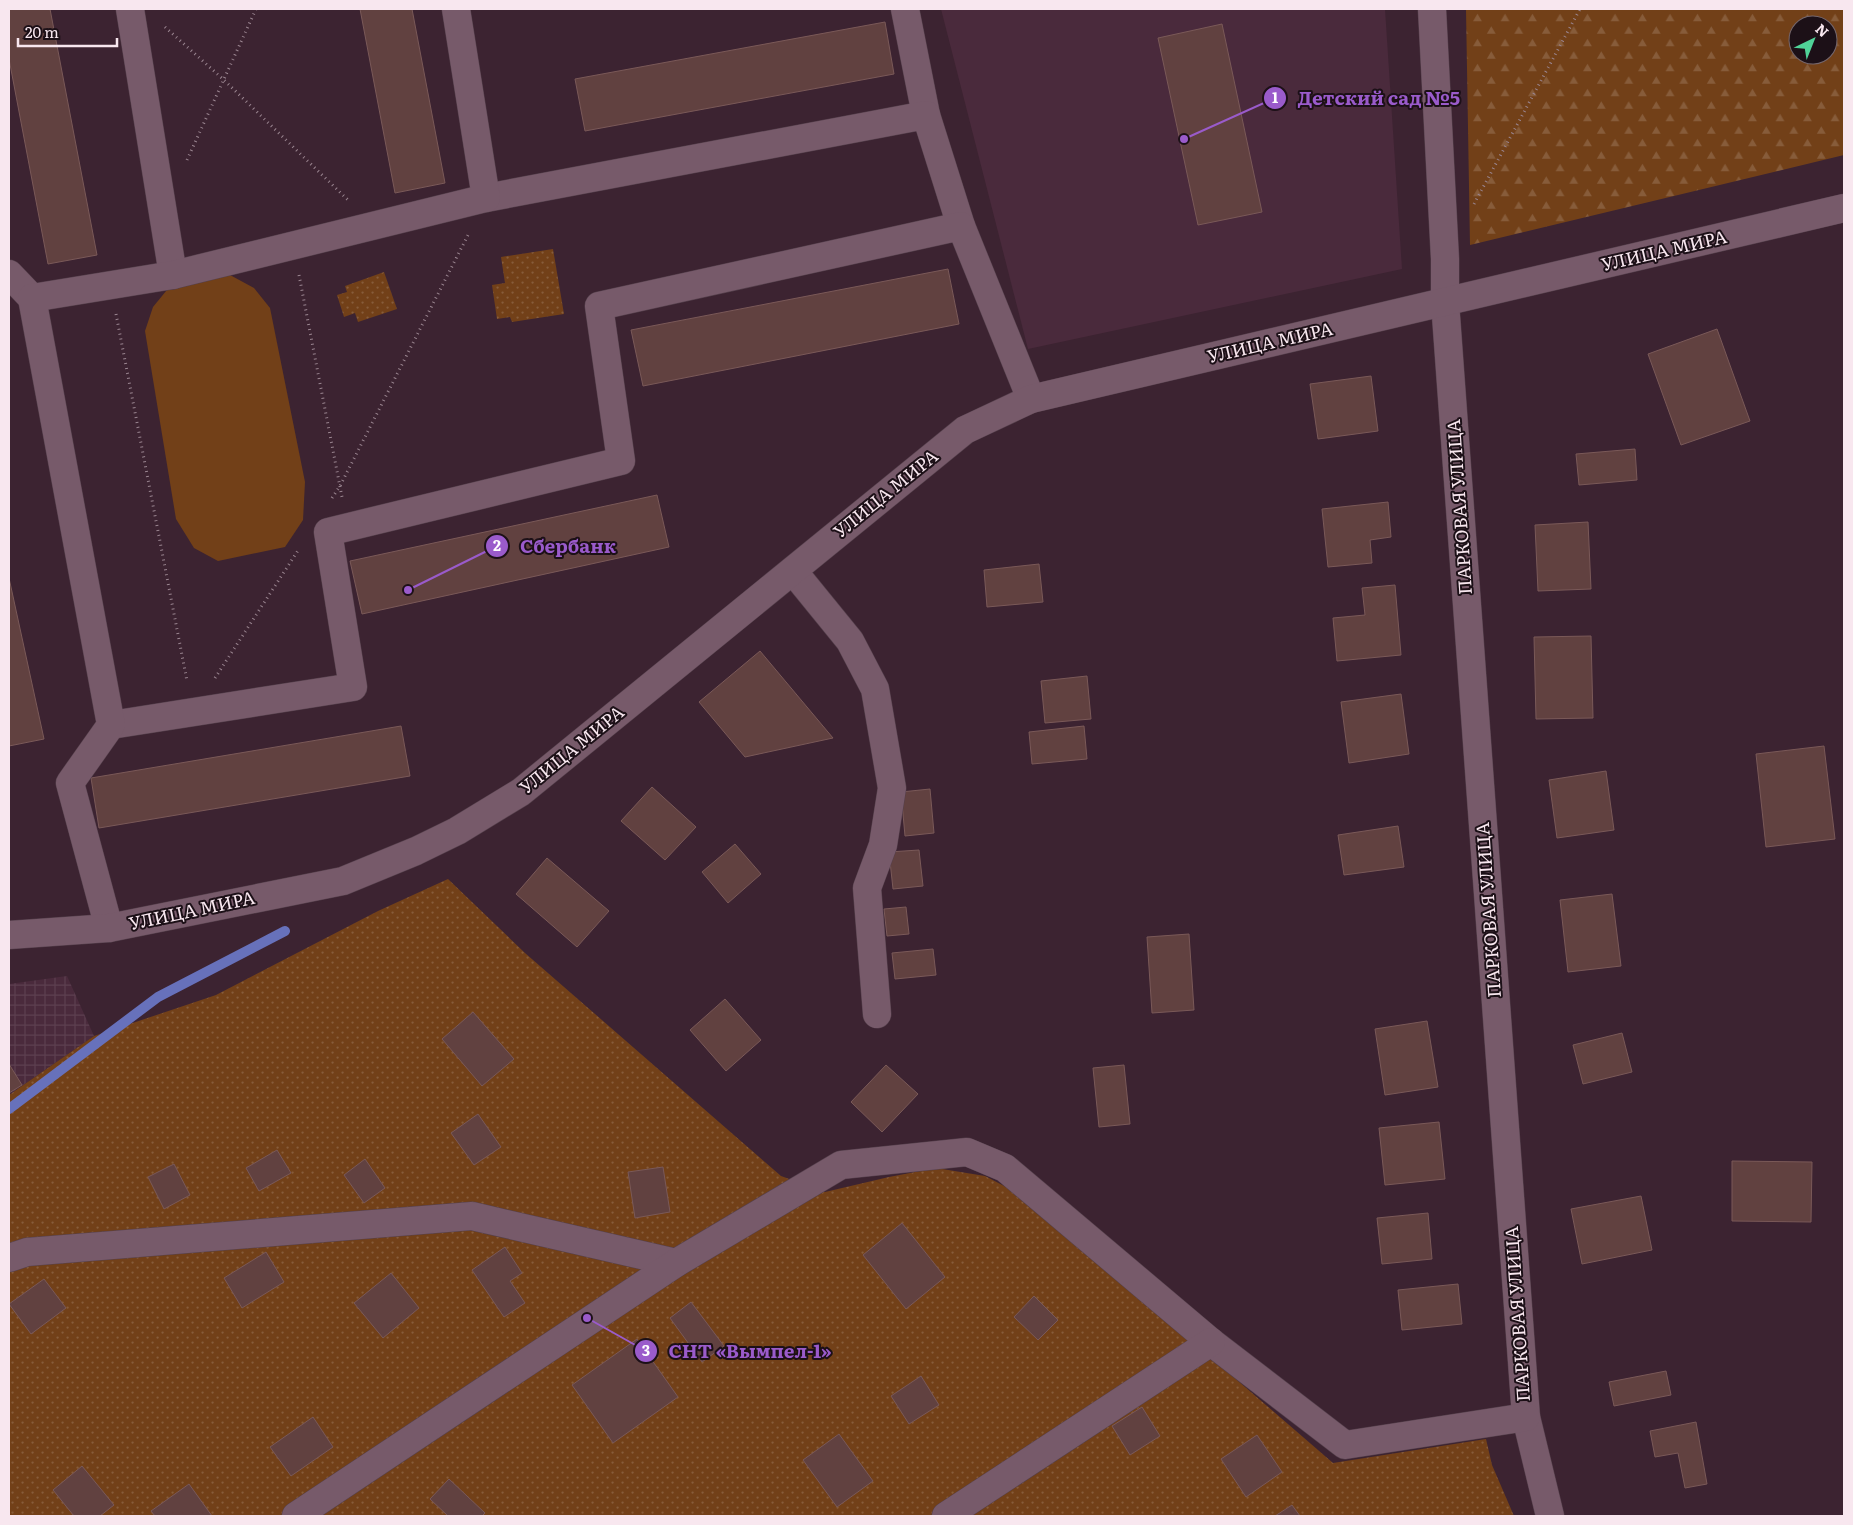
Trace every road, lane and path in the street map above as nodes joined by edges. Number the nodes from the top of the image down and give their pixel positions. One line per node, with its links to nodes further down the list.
1 (130, 9): 18 (street)
2 (256, 9): 8 (path)
3 (456, 9): 11 (street)
4 (905, 9): 9 (street)
5 (1432, 9): 21 (street, ПАРКОВАЯ УЛИЦА)
6 (1580, 9): 12 (path)
7 (159, 22): 8 (path)
8 (224, 80): 10 (path); 14 (path)
9 (926, 115): 11 (street); 15 (street)
10 (183, 169)
11 (486, 198): 14 (street); 23 (path)
12 (1474, 205)
13 (1844, 208): 21 (street, УЛИЦА МИРА)
14 (375, 226): 16 (street)
15 (961, 226): 22 (street); 25 (street)
16 (293, 245): 18 (street); 23 (path)
17 (9, 274): 20 (street)
18 (173, 275): 19 (street)
19 (110, 285): 20 (street); 28 (path)
20 (32, 298): 29 (street)
21 (1445, 302): 22 (street, УЛИЦА МИРА); 36 (street, ПАРКОВАЯ УЛИЦА)
22 (1031, 399): 27 (street, УЛИЦА МИРА)
23 (340, 486): 24 (path); 25 (path)
24 (330, 502)
25 (349, 527): 28 (street)
26 (304, 542): 28 (path)
27 (793, 571): 30 (street, УЛИЦА МИРА); 32 (street)
28 (193, 712): 29 (street)
29 (111, 725): 30 (street)
30 (109, 928): 31 (street, УЛИЦА МИРА)
31 (9, 935)
32 (877, 1014)
33 (9, 1258): 34 (street)
34 (676, 1263): 35 (street); 37 (street)
35 (1211, 1342): 36 (street); 38 (street)
36 (1526, 1417): 39 (street, ПАРКОВАЯ УЛИЦА)
37 (296, 1516)
38 (946, 1516)
39 (1550, 1516)

